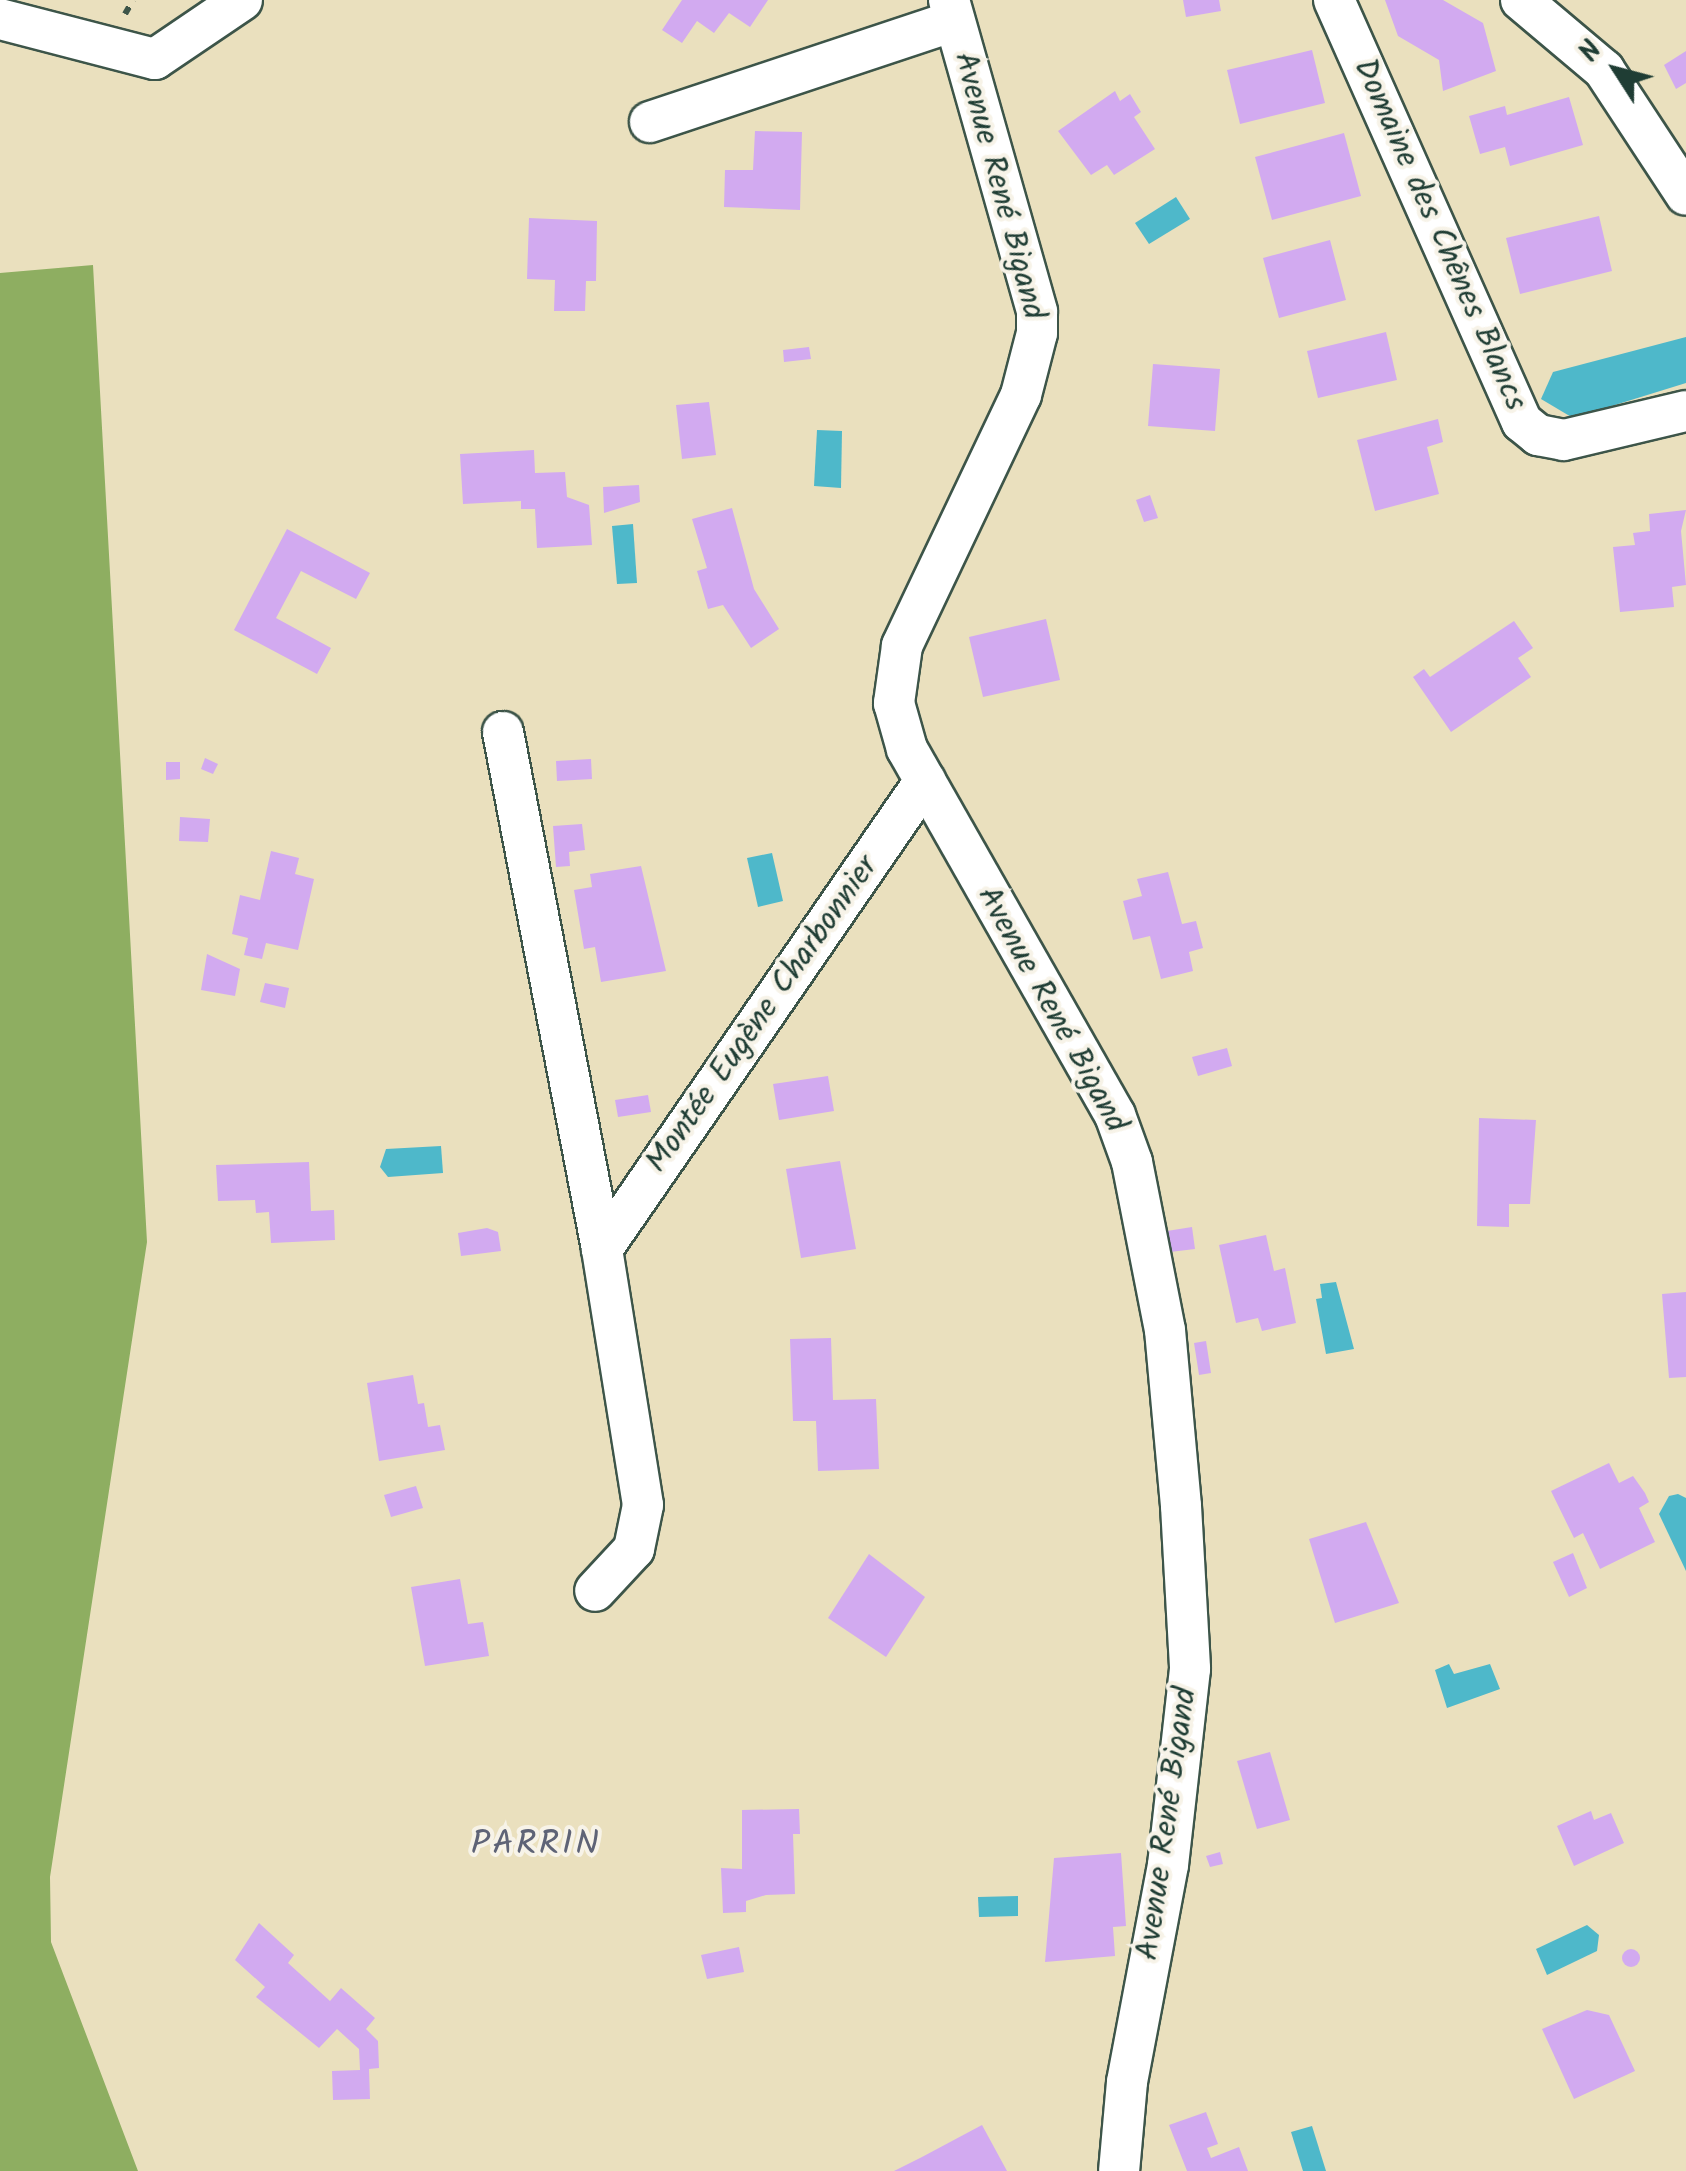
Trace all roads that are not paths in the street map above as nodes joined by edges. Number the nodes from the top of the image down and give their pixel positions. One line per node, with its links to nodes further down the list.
1 (242, 0): 5 (street)
2 (1334, 0): 8 (street, Domaine des Chênes Blancs)
3 (1521, 0): 7 (street)
4 (952, 10): 6 (street, Avenue René Bigand); 10 (street, Avenue René Bigand)
5 (0, 19)
6 (650, 122)
7 (1686, 196)
8 (1686, 411)
9 (503, 732): 11 (street)
10 (924, 781): 11 (street, Montée Eugène Charbonnier); 13 (street, Avenue René Bigand)
11 (602, 1249): 12 (street)
12 (594, 1591)
13 (1119, 2171)

